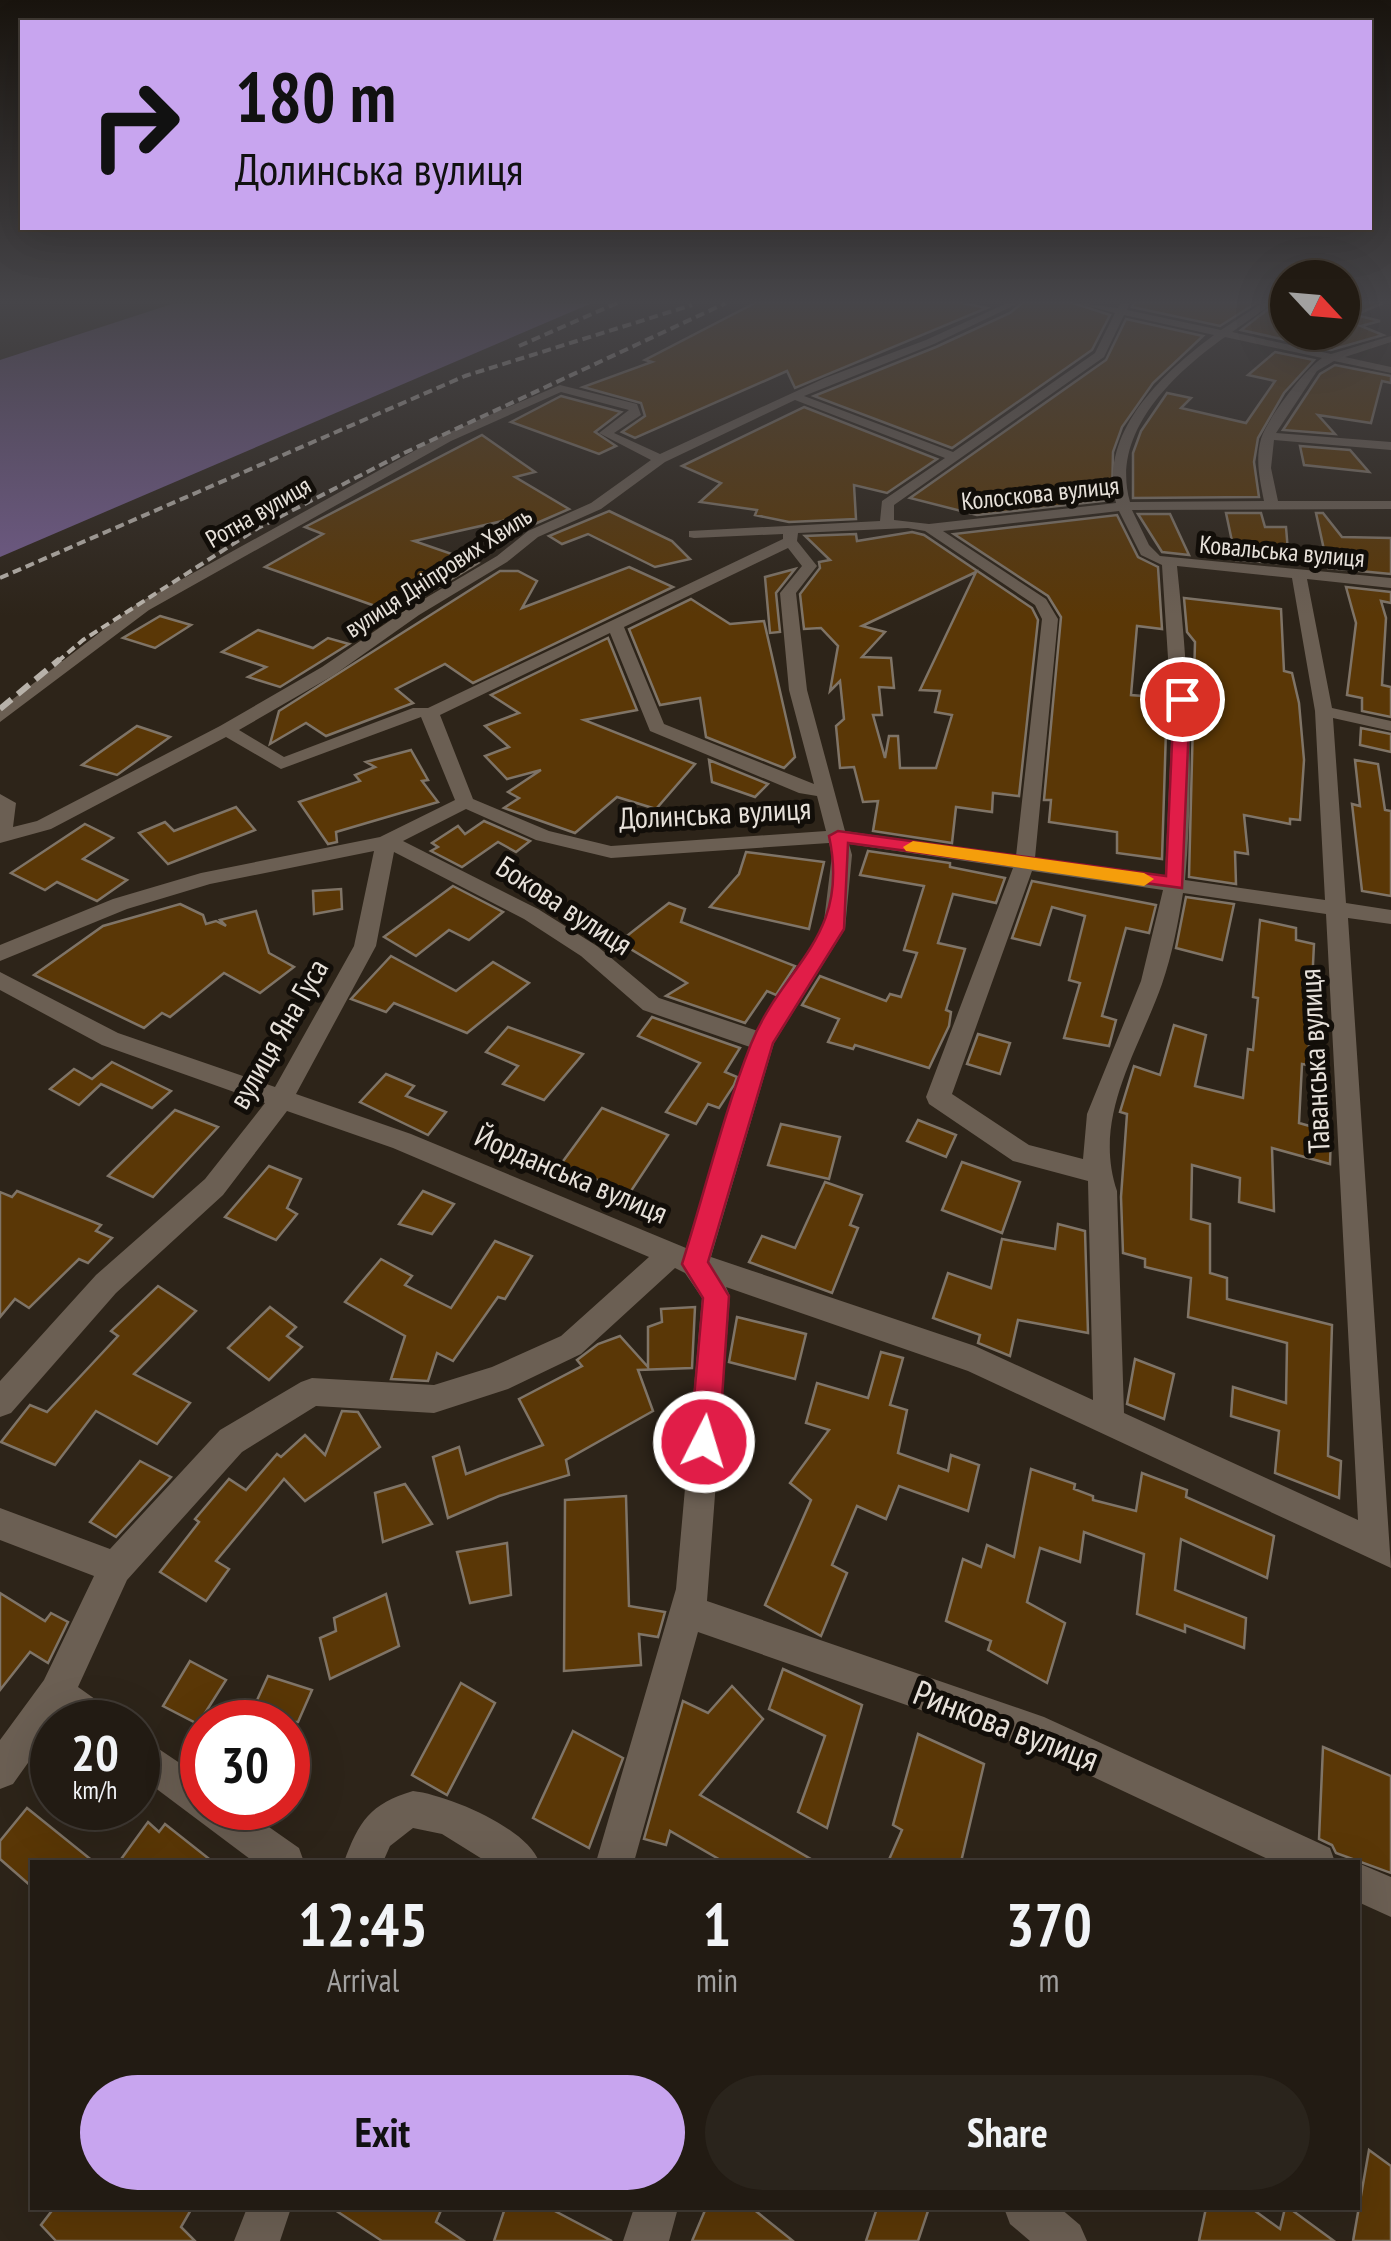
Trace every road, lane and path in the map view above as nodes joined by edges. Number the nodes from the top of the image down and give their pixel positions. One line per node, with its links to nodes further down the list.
1 (516, 408): 25 (street, Ротна вулиця)
2 (635, 408): 11 (street, Ротна вулиця)
3 (769, 408): 11 (street, вулиця Дніпрових Хвиль)
4 (824, 408): 10 (street)
5 (1027, 408): 10 (street)
6 (1141, 408): 13 (street)
7 (1287, 408): 8 (street)
8 (1268, 436): 9 (street); 14 (street)
9 (1391, 446)
10 (957, 458): 15 (street)
11 (660, 459): 27 (street, вулиця Дніпрових Хвиль)
12 (1391, 505): 14 (street, Колоскова вулиця)
13 (1122, 506): 14 (street, Колоскова вулиця); 16 (street, Колоскова вулиця); 19 (street)
14 (1272, 506)
15 (887, 524): 16 (street, Колоскова вулиця); 18 (street, Колоскова вулиця)
16 (929, 528): 34 (street)
17 (694, 534): 18 (street, Колоскова вулиця)
18 (790, 535): 22 (street); 28 (street)
19 (1168, 564): 20 (street, Ковальська вулиця); 35 (street)
20 (1299, 575): 21 (street, Ковальська вулиця); 23 (street, Таванська вулиця)
21 (1391, 583)
22 (616, 627): 24 (street); 28 (street)
23 (1324, 710): 26 (street); 36 (street, Таванська вулиця)
24 (430, 712): 27 (street); 30 (street)
25 (0, 717)
26 (1391, 726)
27 (226, 730): 31 (street, вулиця Дніпрових Хвиль)
28 (826, 792): 32 (street)
29 (0, 800): 31 (street)
30 (466, 802): 32 (street, Долинська вулиця); 33 (street)
31 (1, 836)
32 (838, 836): 34 (street, Долинська вулиця); 40 (street)
33 (386, 842): 38 (street); 40 (street, Бокова вулиця); 41 (street, вулиця Яна Гуса)
34 (1025, 862): 35 (street, Долинська вулиця); 42 (street)
35 (1175, 884): 36 (street, Долинська вулиця); 42 (street)
36 (1338, 909): 37 (street, Долинська вулиця); 47 (street, Таванська вулиця)
37 (1391, 917)
38 (0, 953)
39 (0, 980): 41 (street, Йорданська вулиця)
40 (763, 1042): 43 (street)
41 (280, 1101): 43 (street, Йорданська вулиця); 44 (street, вулиця Яна Гуса)
42 (1094, 1172): 45 (street)
43 (684, 1259): 45 (street, Йорданська вулиця); 48 (street); 49 (street)
44 (0, 1403)
45 (1109, 1421): 47 (street, Йорданська вулиця)
46 (0, 1524): 48 (street)
47 (1384, 1549)
48 (116, 1568): 50 (street)
49 (688, 1611): 57 (street); 58 (street, Ринкова вулиця)
50 (56, 1693): 51 (street); 52 (street)
51 (66, 1700)
52 (0, 1772)
53 (241, 1830): 54 (street)
54 (282, 1860)
55 (364, 1860): 56 (street)
56 (517, 1860)
57 (616, 1860)
58 (1312, 1860)
59 (1360, 1883): 60 (street)
60 (1391, 1898)
61 (267, 2210): 64 (street)
62 (655, 2210): 65 (street)
63 (1028, 2210): 66 (street)
64 (257, 2241)
65 (646, 2241)
66 (1064, 2241)

